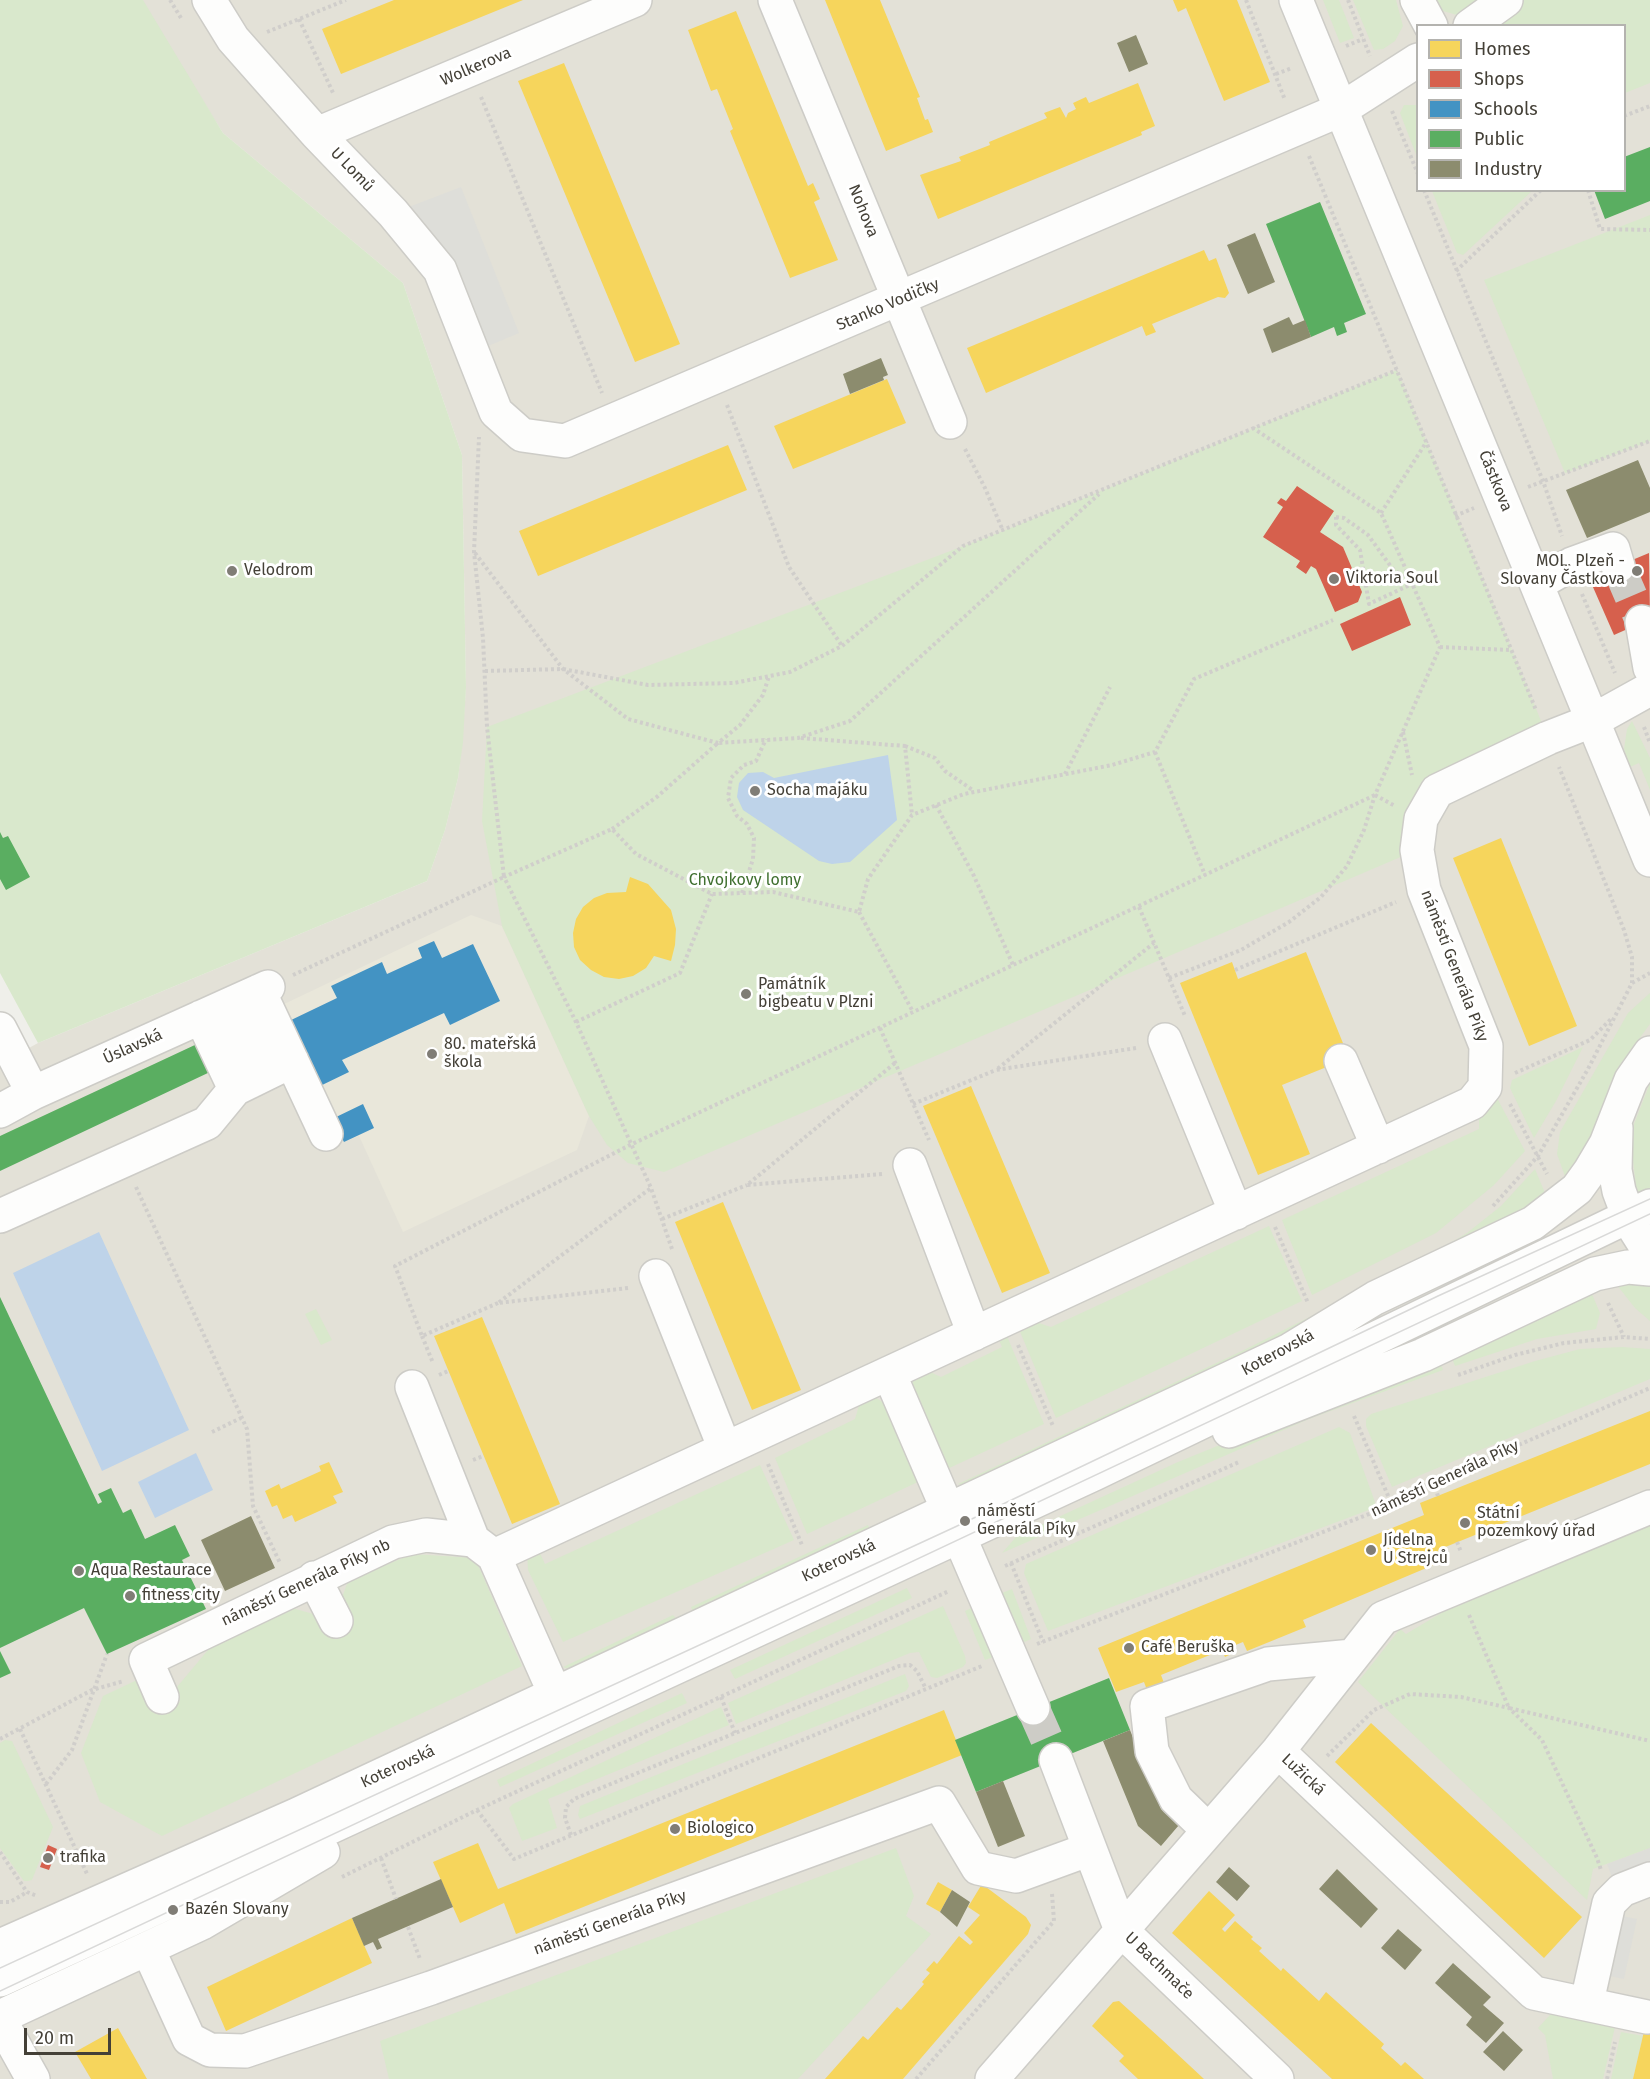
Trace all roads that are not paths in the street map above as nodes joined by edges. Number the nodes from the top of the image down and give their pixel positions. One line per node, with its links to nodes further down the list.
1 (209, 0): 11 (street, U Lomů)
2 (635, 0): 11 (street, Wolkerova)
3 (776, 0): 12 (street, Nohova)
4 (1296, 0): 10 (street, Částkova)
5 (1417, 0): 7 (street)
6 (1506, 0): 8 (street)
7 (1430, 24)
8 (1473, 24)
9 (1416, 61): 10 (street)
10 (1340, 110): 12 (street, Stanko Vodičky); 16 (street, Částkova)
11 (317, 135): 13 (street, U Lomů)
12 (900, 300): 13 (street, Stanko Vodičky); 14 (street, Nohova)
13 (474, 352)
14 (950, 422)
15 (1618, 566): 16 (street)
16 (1537, 584): 20 (street, Částkova)
17 (1642, 622): 18 (street)
18 (1650, 668)
19 (1639, 696): 20 (street)
20 (1594, 720): 21 (street, Částkova); 32 (street, náměstí Generála Píky)
21 (1649, 856)
22 (240, 1000): 27 (street); 28 (street); 29 (street, Úslavská)
23 (0, 1029): 29 (street)
24 (1177, 1032): 35 (street)
25 (1649, 1053): 30 (street, Koterovská)
26 (1341, 1061): 32 (street)
27 (278, 1067): 28 (street); 31 (street)
28 (235, 1089): 36 (street)
29 (10, 1102)
30 (1621, 1106): 34 (street, Koterovská); 45 (street, Koterovská)
31 (326, 1134)
32 (1378, 1147): 35 (street)
33 (910, 1164): 40 (street)
34 (1639, 1212): 37 (street, Koterovská); 45 (street, Koterovská)
35 (1236, 1213): 40 (street)
36 (0, 1216)
37 (1650, 1253)
38 (1650, 1269): 45 (street, Koterovská)
39 (654, 1272): 43 (street)
40 (974, 1334): 41 (street)
41 (889, 1373): 43 (street); 45 (street)
42 (429, 1379): 46 (street)
43 (725, 1449): 46 (street)
44 (1650, 1507): 49 (street)
45 (963, 1544): 51 (street); 52 (street, Koterovská); 52 (street, Koterovská)
46 (484, 1548): 47 (street, náměstí Generála Píky nb); 52 (street)
47 (314, 1578): 48 (street); 50 (street, náměstí Generála Píky nb)
48 (336, 1622)
49 (1353, 1656): 53 (street); 55 (street)
50 (162, 1696)
51 (1033, 1708)
52 (565, 1716): 59 (street, Koterovská); 60 (street, Koterovská); 61 (street, Koterovská)
53 (1278, 1751): 55 (street, Lužická); 62 (street, Lužická)
54 (1056, 1760): 56 (street, U Bachmače)
55 (1208, 1830): 58 (street, Lužická)
56 (1090, 1849): 58 (street, U Bachmače); 60 (street, náměstí Generála Píky)
57 (1650, 1879): 62 (street)
58 (1121, 1930): 66 (street, Lužická); 67 (street, U Bachmače)
59 (0, 1946)
60 (148, 1949): 64 (street, Koterovská)
61 (0, 1980)
62 (1587, 2002): 63 (street, Lužická)
63 (1634, 2014)
64 (0, 2018): 65 (street)
65 (33, 2079)
66 (992, 2079)
67 (1277, 2079)

